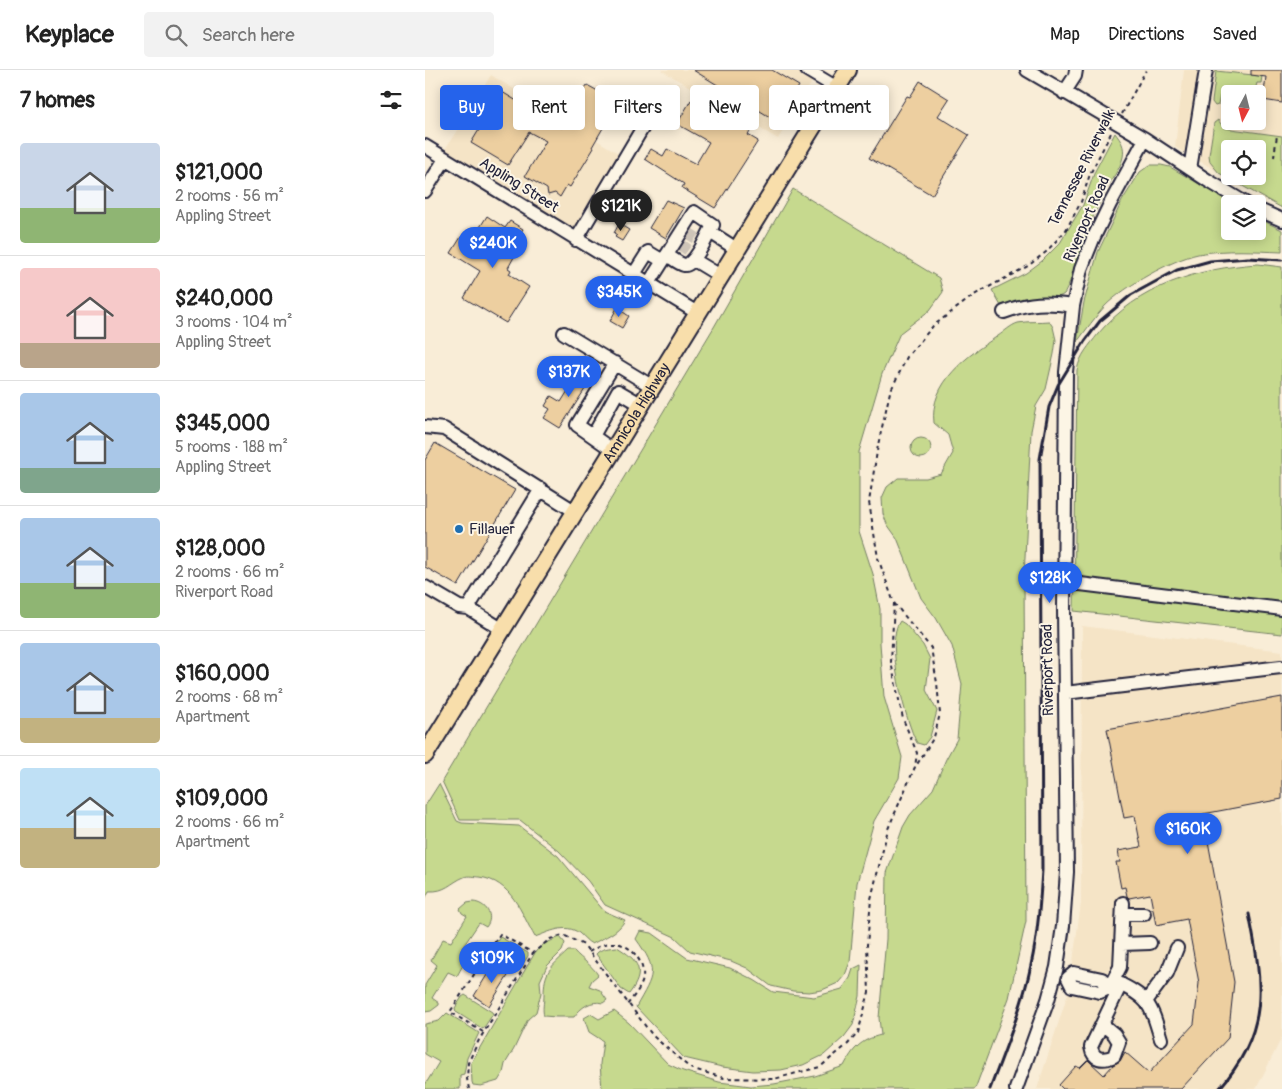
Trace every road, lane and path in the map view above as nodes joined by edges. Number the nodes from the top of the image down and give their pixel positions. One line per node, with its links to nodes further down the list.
1 (807, 70): 7 (street)
2 (848, 70): 8 (main road, Amnicola Highway)
3 (1027, 70): 9 (street)
4 (1076, 70): 9 (street)
5 (1146, 70): 10 (path, Tennessee Riverwalk)
6 (1206, 70): 18 (street)
7 (832, 85)
8 (839, 85)
9 (1064, 93): 10 (street)
10 (1117, 123): 14 (street); 47 (path, Tennessee Riverwalk)
11 (641, 130): 24 (street)
12 (811, 130): 26 (main road, Amnicola Highway)
13 (1277, 135): 16 (path)
14 (1145, 139): 18 (street); 31 (street, Riverport Road)
15 (425, 146): 17 (street, Appling Street)
16 (1274, 157)
17 (445, 159): 19 (street); 24 (street, Appling Street)
18 (1190, 169): 20 (street)
19 (425, 191)
20 (1232, 195)
21 (1266, 213): 22 (street)
22 (1282, 220)
23 (696, 235): 25 (street); 25 (street); 26 (street)
24 (575, 240): 28 (street, Appling Street)
25 (687, 250): 27 (street); 27 (street); 29 (street)
26 (738, 250): 29 (main road, Amnicola Highway)
27 (665, 258): 28 (street); 30 (street)
28 (634, 274): 30 (street, Appling Street)
29 (722, 277): 33 (main road, Amnicola Highway)
30 (649, 283): 33 (street, Appling Street)
31 (1073, 306): 32 (street); 45 (street, Riverport Road)
32 (1004, 312)
33 (699, 314): 37 (main road, Amnicola Highway)
34 (564, 333): 35 (street)
35 (615, 364): 36 (street); 41 (street)
36 (629, 373): 37 (street); 38 (street)
37 (653, 387): 39 (main road, Amnicola Highway)
38 (618, 391): 39 (street); 41 (street)
39 (642, 405): 42 (main road, Amnicola Highway)
40 (425, 427): 43 (street)
41 (593, 436): 42 (street)
42 (614, 451): 44 (main road, Amnicola Highway)
43 (541, 489): 44 (street); 48 (street)
44 (577, 512): 50 (main road, Amnicola Highway)
45 (1064, 582): 49 (street); 52 (street, Riverport Road)
46 (425, 588): 48 (street)
47 (894, 603): 54 (path, Tennessee Riverwalk); 54 (path)
48 (467, 608): 50 (street)
49 (1282, 609)
50 (503, 630): 53 (main road, Amnicola Highway)
51 (1281, 667): 52 (street)
52 (1065, 693): 62 (street, Riverport Road)
53 (425, 755)
54 (915, 767): 66 (path, Tennessee Riverwalk)
55 (1145, 914): 57 (street)
56 (1149, 943): 57 (street)
57 (1122, 944): 64 (street)
58 (1177, 948): 65 (street)
59 (589, 952): 60 (path, Tennessee Riverwalk); 66 (path, Tennessee Riverwalk); 66 (path)
60 (533, 953): 63 (path); 68 (path, Tennessee Riverwalk)
61 (467, 968): 63 (path)
62 (1055, 971): 64 (street); 71 (street, Riverport Road)
63 (474, 973): 68 (path)
64 (1115, 984): 65 (street); 67 (street)
65 (1147, 1000): 69 (street)
66 (627, 1005)
67 (1103, 1024)
68 (484, 1033): 70 (path, Tennessee Riverwalk)
69 (1161, 1039)
70 (469, 1089)
71 (1016, 1089)

